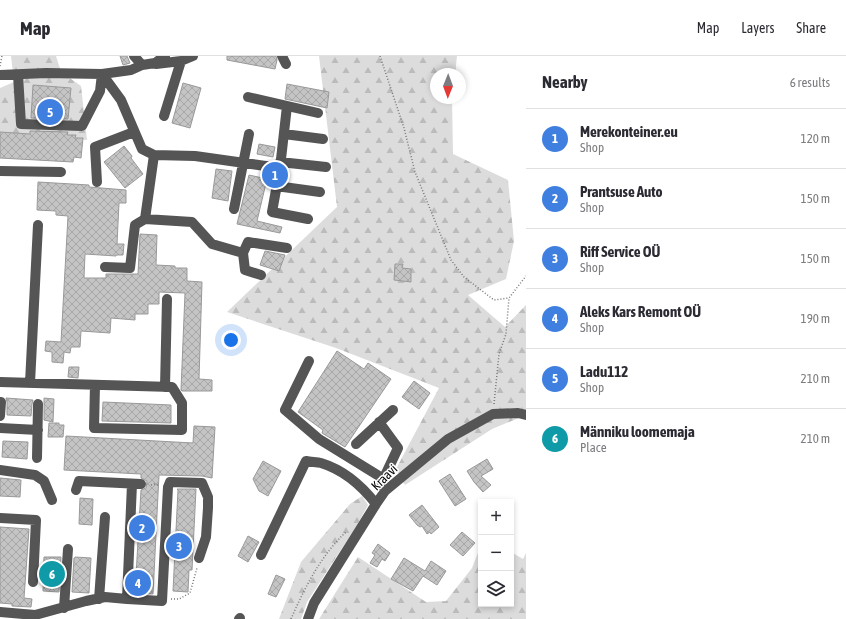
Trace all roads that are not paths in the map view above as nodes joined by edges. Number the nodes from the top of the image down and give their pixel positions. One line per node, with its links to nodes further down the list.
1 (134, 56): 4 (street)
2 (165, 56): 4 (street)
3 (193, 56): 5 (street)
4 (143, 61): 5 (street); 6 (street)
5 (181, 61): 12 (street)
6 (102, 74): 7 (street); 7 (street); 13 (street)
7 (18, 75): 8 (street)
8 (0, 76)
9 (248, 97): 10 (street)
10 (287, 106): 11 (street); 15 (street)
11 (318, 113)
12 (164, 116)
13 (134, 132): 17 (street); 23 (street)
14 (249, 134): 18 (street)
15 (284, 134): 16 (street); 19 (street)
16 (323, 139)
17 (154, 154): 18 (street); 27 (street)
18 (244, 163): 19 (street); 26 (street)
19 (280, 165): 20 (street); 24 (street)
20 (326, 167)
21 (0, 171): 22 (street)
22 (61, 172)
23 (97, 182)
24 (276, 186): 25 (street); 28 (street)
25 (320, 192)
26 (234, 209)
27 (145, 219): 31 (street); 32 (street)
28 (308, 219)
29 (38, 225): 37 (street)
30 (287, 248): 31 (street)
31 (243, 253): 33 (street)
32 (105, 267)
33 (261, 275)
34 (167, 299): 39 (street)
35 (309, 361): 51 (street)
36 (0, 382): 37 (street)
37 (30, 383): 38 (street)
38 (95, 385): 39 (street); 39 (street)
39 (165, 387)
40 (1, 402): 44 (street)
41 (38, 404): 47 (street)
42 (393, 410): 45 (street)
43 (526, 415): 51 (street, Kraavi)
44 (0, 416)
45 (379, 422): 48 (street); 51 (street)
46 (0, 428): 47 (street)
47 (38, 430): 49 (street)
48 (356, 444)
49 (37, 458)
50 (0, 470): 53 (street)
51 (384, 486): 54 (street, Kraavi)
52 (76, 490): 62 (street)
53 (52, 500)
54 (376, 504): 58 (street); 66 (street, Kraavi)
55 (105, 517): 61 (street)
56 (0, 518): 60 (street)
57 (68, 549): 63 (street)
58 (261, 555)
59 (199, 558): 62 (street)
60 (33, 582)
61 (99, 599): 62 (street); 63 (street)
62 (127, 600)
63 (64, 608): 65 (street)
64 (0, 612): 65 (street)
65 (35, 617)
66 (308, 619)

